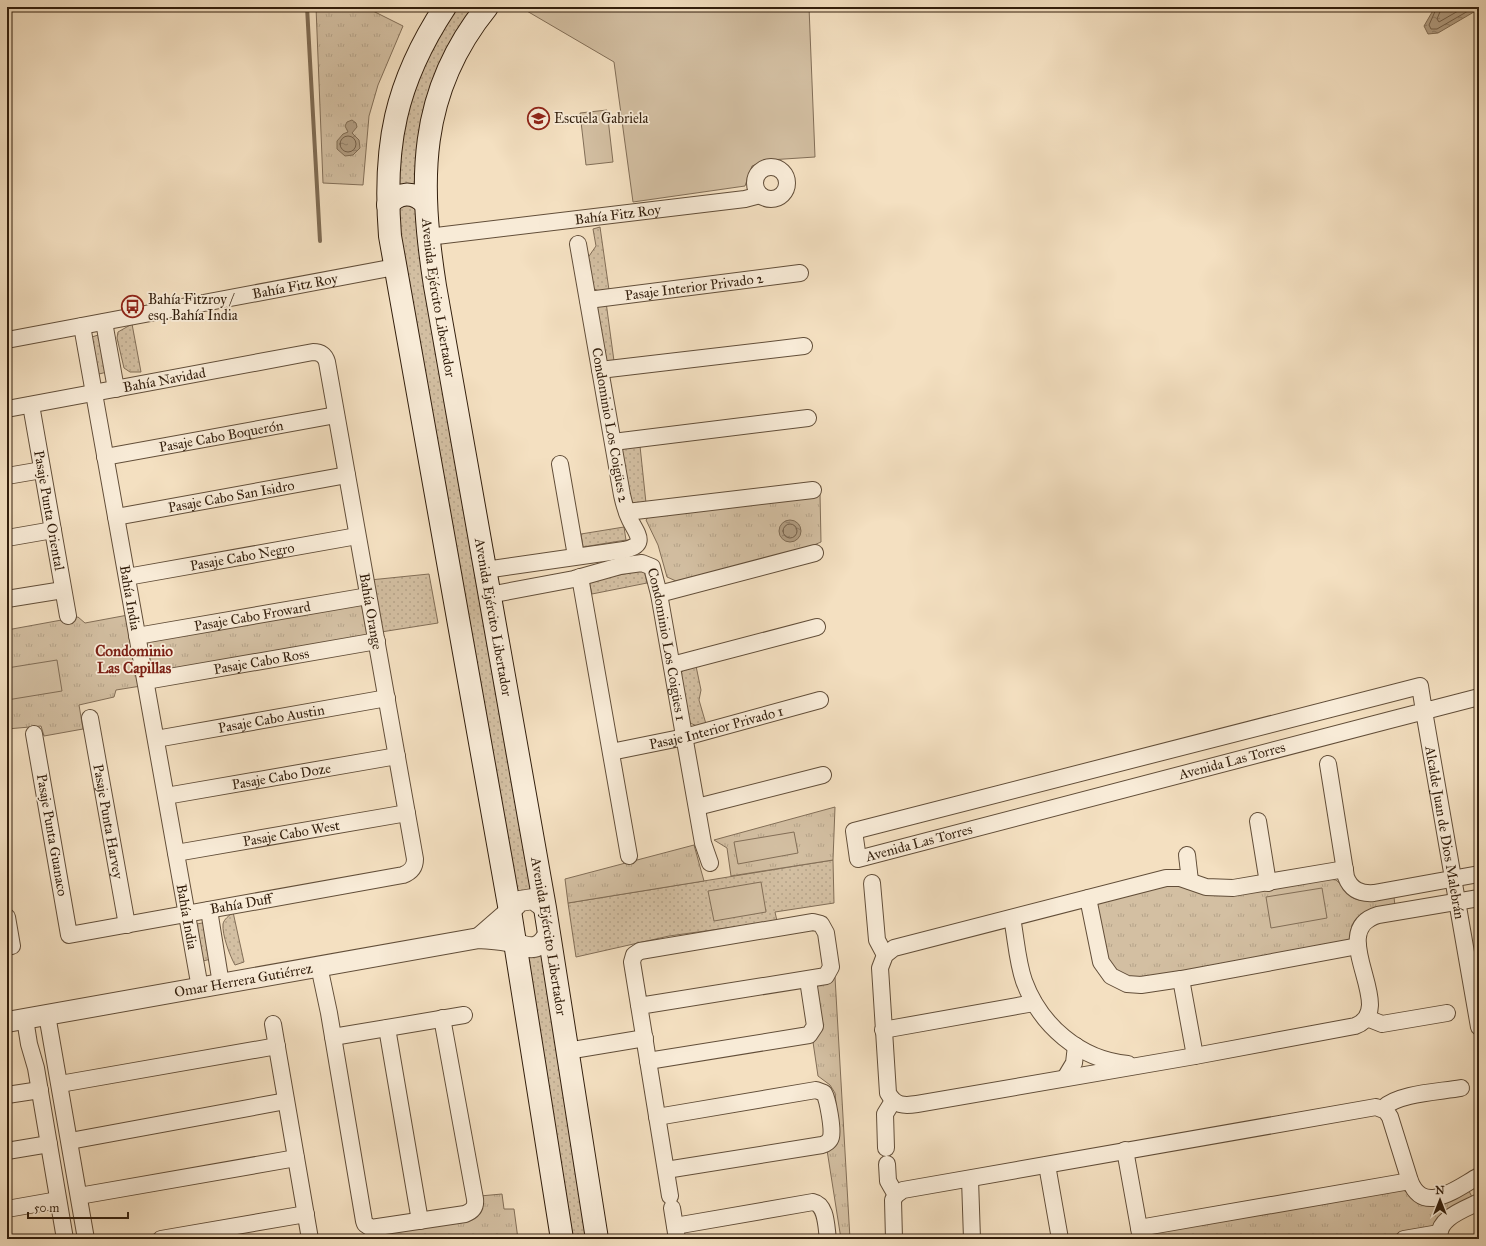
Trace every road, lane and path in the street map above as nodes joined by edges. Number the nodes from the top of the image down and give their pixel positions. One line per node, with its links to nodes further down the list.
1 (445, 7): 5 (main road)
2 (487, 7): 4 (main road, Avenida Ejército Libertador)
3 (760, 195): 6 (street, Bahía Fitz Roy)
4 (425, 203): 5 (main road); 6 (main road, Avenida Ejército Libertador)
5 (388, 205): 8 (main road)
6 (428, 237): 37 (main road, Avenida Ejército Libertador)
7 (578, 244): 10 (street, Condominio Los Coigües 2)
8 (395, 267): 11 (street, Bahía Fitz Roy); 84 (main road)
9 (800, 273): 10 (street, Pasaje Interior Privado 2)
10 (588, 300): 16 (street, Condominio Los Coigües 2)
11 (104, 322): 12 (street, Bahía Fitz Roy); 17 (street)
12 (82, 326): 13 (street, Bahía Fitz Roy); 18 (street, Bahía India)
13 (7, 340)
14 (804, 346): 16 (street)
15 (322, 354): 17 (street, Bahía Navidad); 21 (street, Bahía Orange)
16 (600, 370): 23 (street, Condominio Los Coigües 2)
17 (116, 389): 18 (street, Bahía Navidad)
18 (94, 393): 19 (street, Bahía Navidad); 24 (street, Bahía India)
19 (31, 405): 20 (street, Bahía Navidad); 26 (street, Pasaje Punta Oriental)
20 (7, 409)
21 (336, 415): 24 (street, Pasaje Cabo Boquerón); 27 (street, Bahía Orange)
22 (808, 418): 23 (street)
23 (613, 442): 30 (street, Condominio Los Coigües 2)
24 (105, 457): 31 (street, Bahía India)
25 (560, 464): 36 (street)
26 (42, 470): 28 (street); 32 (street, Pasaje Punta Oriental)
27 (347, 475): 31 (street, Pasaje Cabo San Isidro); 33 (street, Bahía Orange)
28 (7, 476)
29 (813, 490): 30 (street)
30 (627, 512): 36 (street, Condominio Los Coigües 2)
31 (116, 517): 38 (street, Bahía India)
32 (53, 530): 34 (street); 40 (street, Pasaje Punta Oriental)
33 (357, 536): 38 (street, Pasaje Cabo Negro); 43 (street, Bahía Orange)
34 (7, 538)
35 (814, 553): 41 (street)
36 (576, 556): 37 (street, Condominio Los Coigües 2)
37 (485, 570): 42 (main road, Avenida Ejército Libertador)
38 (127, 577): 47 (street, Bahía India)
39 (580, 577): 41 (street, Condominio Los Coigües 1); 42 (street, Condominio Los Coigües 1); 60 (street)
40 (63, 590): 44 (street); 45 (street, Pasaje Punta Oriental)
41 (659, 594): 49 (street, Condominio Los Coigües 1)
42 (489, 595): 82 (main road, Avenida Ejército Libertador)
43 (368, 596): 47 (street, Pasaje Cabo Froward); 48 (street, Bahía Orange)
44 (7, 600)
45 (68, 616)
46 (818, 627): 49 (street)
47 (137, 636): 50 (street, Bahía India)
48 (377, 641): 50 (street, Pasaje Cabo Ross); 53 (street, Bahía Orange)
49 (672, 665): 58 (street, Condominio Los Coigües 1)
50 (146, 681): 59 (street, Bahía India)
51 (1420, 686): 55 (street, Alcalde Juan de Dios Malebrán); 55 (street, Avenida Las Torres)
52 (1479, 697): 55 (street, Avenida Las Torres)
53 (387, 698): 59 (street, Pasaje Cabo Austin); 61 (street, Bahía Orange)
54 (820, 700): 58 (street, Pasaje Interior Privado 1)
55 (1424, 711): 75 (street, Alcalde Juan de Dios Malebrán)
56 (90, 718): 88 (street, Pasaje Punta Harvey)
57 (34, 734): 90 (street, Pasaje Punta Guanaco)
58 (685, 737): 60 (street, Pasaje Interior Privado 1); 65 (street, Condominio Los Coigües 1)
59 (156, 739): 64 (street, Bahía India)
60 (611, 752): 70 (street)
61 (397, 756): 64 (street, Pasaje Cabo Doze); 66 (street, Bahía Orange)
62 (1328, 764): 72 (street)
63 (823, 775): 65 (street)
64 (166, 796): 68 (street, Bahía India)
65 (697, 807): 71 (street, Condominio Los Coigües 1)
66 (407, 813): 68 (street, Pasaje Cabo West); 73 (street, Bahía Orange)
67 (1258, 821): 77 (street)
68 (176, 853): 85 (street, Bahía India)
69 (1187, 855): 76 (street)
70 (629, 856)
71 (710, 862)
72 (1345, 869): 75 (street); 77 (street)
73 (412, 870): 83 (street, Bahía Duff)
74 (1479, 874): 75 (street)
75 (1453, 878): 81 (street, Alcalde Juan de Dios Malebrán)
76 (1190, 881): 77 (street); 79 (street)
77 (1268, 882)
78 (872, 883): 95 (street)
79 (1088, 898): 87 (street); 97 (street)
80 (1479, 898): 81 (street)
81 (1457, 902): 94 (street); 110 (street, Alcalde Juan de Dios Malebrán)
82 (545, 908): 84 (street); 89 (main road, Avenida Ejército Libertador)
83 (209, 910): 85 (street, Bahía Duff); 99 (street, Bahía India)
84 (510, 911): 91 (street); 92 (main road)
85 (187, 914): 88 (street, Bahía Duff); 100 (street, Bahía India)
86 (7, 917): 93 (street)
87 (1012, 918): 95 (street); 101 (street)
88 (127, 925): 90 (street, Bahía Duff)
89 (548, 933): 92 (street, Omar Herrera Gutiérrez); 117 (main road, Avenida Ejército Libertador)
90 (69, 935)
91 (479, 938): 92 (street, Omar Herrera Gutiérrez); 96 (street, Omar Herrera Gutiérrez)
92 (514, 943): 154 (main road)
93 (10, 946)
94 (1358, 946): 97 (street); 107 (street)
95 (885, 955): 112 (street)
96 (319, 966): 99 (street, Omar Herrera Gutiérrez); 113 (street)
97 (1181, 979): 118 (street)
98 (808, 980): 102 (street); 102 (street); 119 (street)
99 (221, 984): 100 (street, Omar Herrera Gutiérrez)
100 (200, 988): 104 (street, Omar Herrera Gutiérrez)
101 (1034, 1003): 112 (street); 116 (street)
102 (639, 1006): 114 (street)
103 (1447, 1013): 107 (street)
104 (47, 1015): 108 (street, Omar Herrera Gutiérrez); 122 (street)
105 (464, 1015): 106 (street)
106 (442, 1018): 111 (street); 146 (street)
107 (1367, 1018): 118 (street)
108 (16, 1020): 124 (street)
109 (273, 1024): 115 (street)
110 (1479, 1027)
111 (387, 1028): 113 (street); 146 (street)
112 (883, 1030): 127 (street)
113 (333, 1037): 146 (street)
114 (645, 1038): 117 (street); 119 (street)
115 (277, 1046): 122 (street); 126 (street)
116 (1076, 1046): 120 (street); 121 (street)
117 (567, 1051): 155 (main road, Avenida Ejército Libertador)
118 (1195, 1056): 120 (street)
119 (648, 1061): 129 (street)
120 (1141, 1065): 121 (street)
121 (1065, 1078): 127 (street)
122 (60, 1084): 130 (street)
123 (1461, 1088): 128 (street)
124 (40, 1090): 125 (street); 131 (street)
125 (7, 1096)
126 (286, 1101): 130 (street); 134 (street)
127 (893, 1101): 140 (street)
128 (1382, 1108): 132 (street); 139 (street)
129 (657, 1117): 136 (street); 136 (street)
130 (70, 1141): 141 (street)
131 (49, 1144): 133 (street); 142 (street)
132 (1125, 1150): 135 (street); 148 (street)
133 (7, 1151)
134 (296, 1158): 141 (street); 145 (street)
135 (1047, 1165): 138 (street); 159 (street)
136 (666, 1170): 147 (street)
137 (1479, 1176): 139 (street)
138 (970, 1178): 140 (street); 158 (street)
139 (1410, 1181): 148 (street)
140 (896, 1194): 157 (street)
141 (79, 1196): 151 (street)
142 (58, 1200): 144 (street); 150 (street)
143 (1479, 1202): 149 (street)
144 (7, 1209)
145 (306, 1214): 152 (street); 153 (street)
146 (420, 1221)
147 (676, 1232): 156 (street)
148 (1140, 1233)
149 (1439, 1236): 160 (street)
150 (65, 1239)
151 (86, 1239)
152 (161, 1239)
153 (310, 1239)
154 (562, 1239)
155 (597, 1239)
156 (828, 1239)
157 (894, 1239)
158 (972, 1239)
159 (1060, 1239)
160 (1404, 1239)

